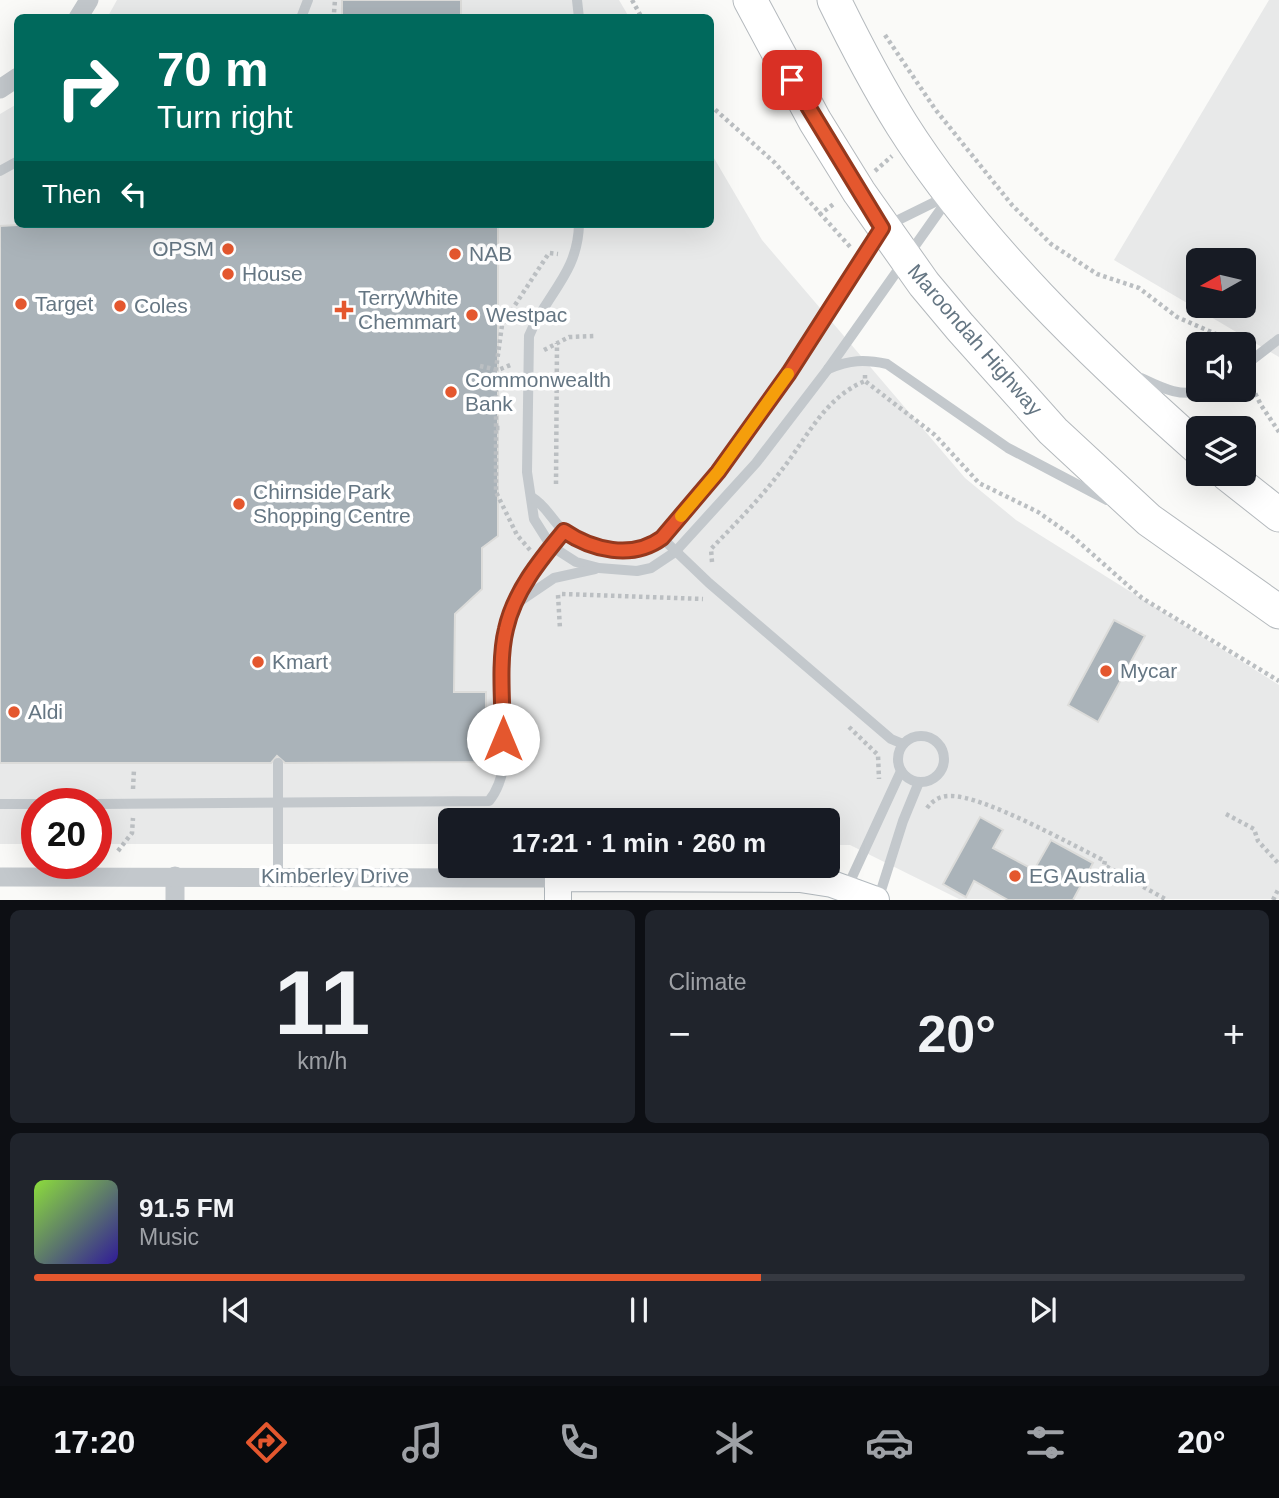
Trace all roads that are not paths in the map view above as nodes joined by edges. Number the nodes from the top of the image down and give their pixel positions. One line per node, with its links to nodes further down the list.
1 (750, 0): 5 (highway, Maroondah Highway)
2 (834, 0): 3 (highway)
3 (951, 193): 5 (lane); 6 (lane); 9 (highway)
4 (578, 228): 14 (lane)
5 (882, 228): 6 (highway, Maroondah Highway); 18 (lane)
6 (906, 260): 10 (lane); 16 (highway, Maroondah Highway)
7 (1279, 339): 8 (lane)
8 (1256, 358)
9 (1102, 361): 11 (lane); 12 (highway)
10 (828, 369): 16 (lane); 20 (lane)
11 (1186, 394)
12 (1186, 437)
13 (1242, 486): 15 (highway)
14 (533, 498): 17 (lane); 19 (lane)
15 (1279, 515)
16 (1149, 520): 23 (highway, Maroondah Highway)
17 (564, 531): 18 (lane); 19 (lane)
18 (662, 538): 20 (lane)
19 (551, 546): 21 (lane); 22 (lane)
20 (675, 552): 21 (lane); 24 (lane)
21 (599, 568): 22 (lane)
22 (514, 605): 31 (lane)
23 (1279, 612)
24 (903, 744): 26 (lane); 27 (lane)
25 (278, 763): 31 (lane)
26 (901, 771): 27 (lane); 35 (lane)
27 (919, 782): 38 (lane)
28 (0, 804): 29 (lane)
29 (21, 804)
30 (112, 804): 31 (lane)
31 (278, 804): 32 (lane)
32 (278, 875): 33 (street, Kimberley Drive); 36 (street, Kimberley Drive)
33 (174, 876): 34 (street, Kimberley Drive); 37 (street)
34 (0, 877)
35 (847, 888): 36 (main road, Kimberley Drive); 38 (main road, Kimberley Drive)
36 (558, 889)
37 (175, 900)
38 (877, 900)

